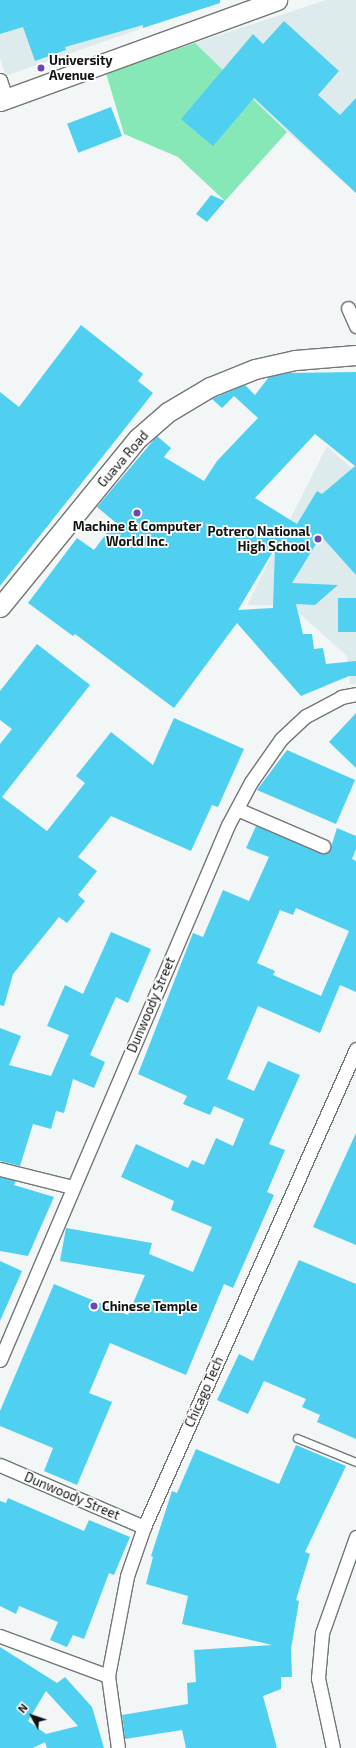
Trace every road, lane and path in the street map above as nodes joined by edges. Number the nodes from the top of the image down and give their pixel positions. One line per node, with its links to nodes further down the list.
1 (277, 0): 3 (street)
2 (0, 80): 3 (street)
3 (3, 100)
4 (348, 308): 5 (street)
5 (356, 326)
6 (356, 356): 7 (street, Guava Road)
7 (0, 607)
8 (356, 694): 9 (street, Dunwoody Street)
9 (237, 809): 10 (street); 13 (street, Dunwoody Street)
10 (323, 846)
11 (356, 1049): 18 (street, Chicago Tech)
12 (0, 1169): 13 (street)
13 (72, 1186): 14 (street, Dunwoody Street)
14 (0, 1360)
15 (298, 1438): 16 (lane)
16 (356, 1462)
17 (0, 1465): 18 (street, Dunwoody Street)
18 (144, 1527): 21 (street, Chicago Tech)
19 (356, 1537): 23 (street)
20 (0, 1636): 21 (street)
21 (108, 1676): 22 (street, Chicago Tech)
22 (118, 1748)
23 (333, 1748)

